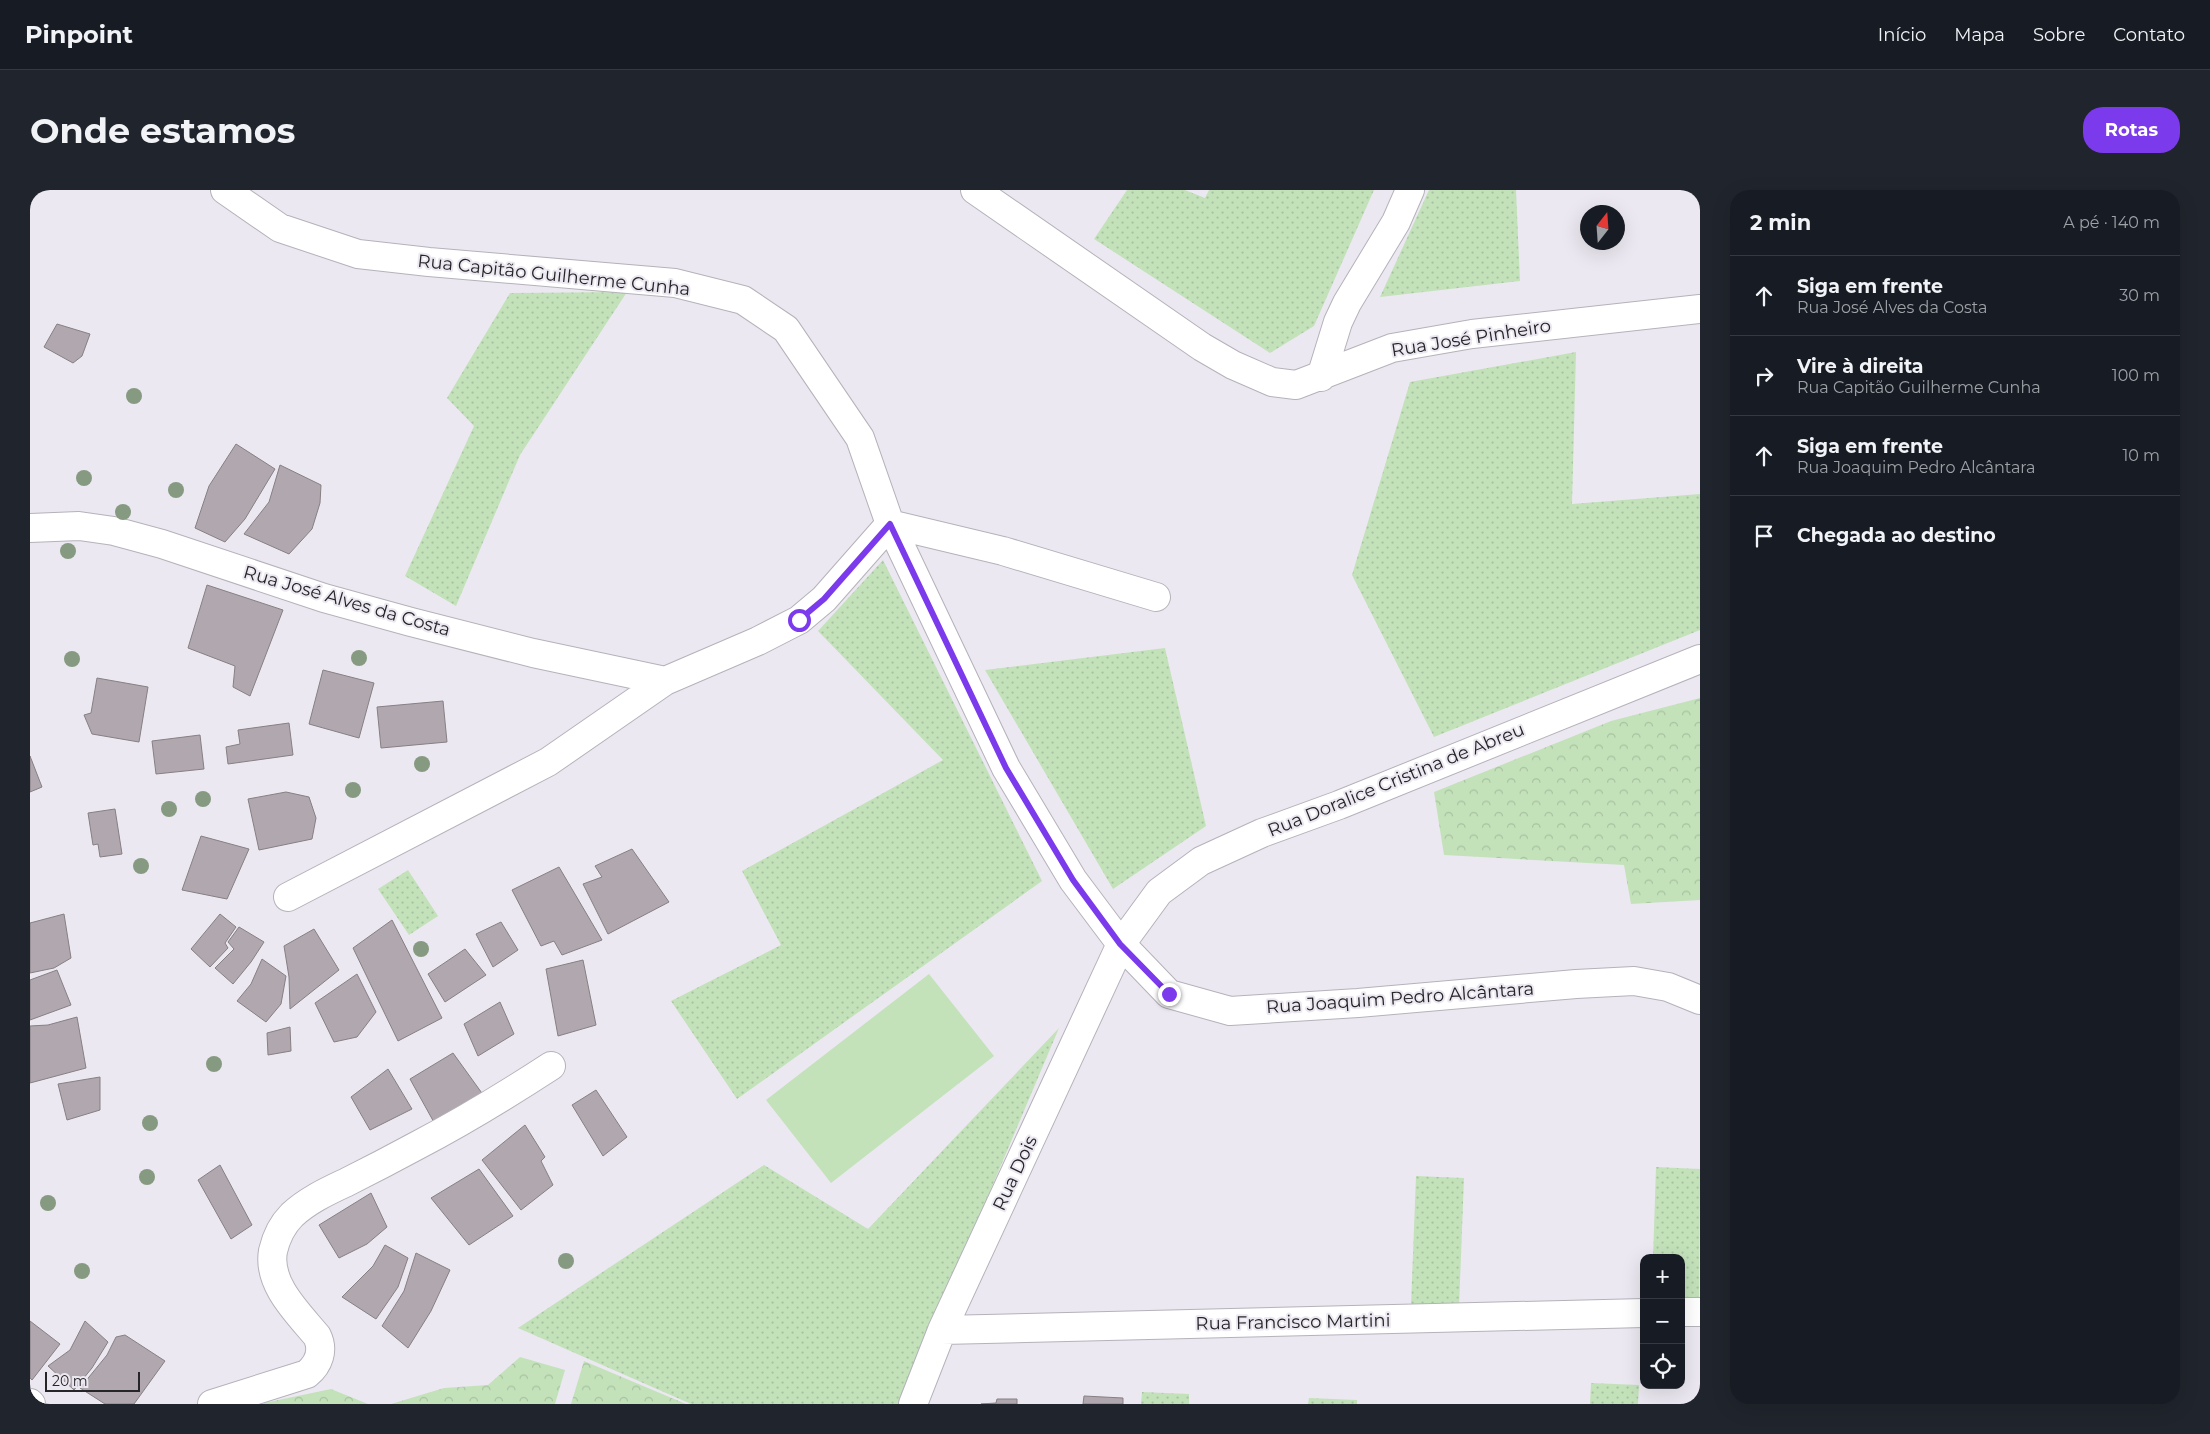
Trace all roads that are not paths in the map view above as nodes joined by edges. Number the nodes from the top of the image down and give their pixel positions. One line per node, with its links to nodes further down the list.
1 (225, 190): 6 (street, Rua Capitão Guilherme Cunha)
2 (975, 190): 5 (street, Rua José Pinheiro)
3 (1410, 190): 5 (street)
4 (1700, 309): 5 (street, Rua José Pinheiro)
5 (1321, 378)
6 (890, 524): 8 (street); 10 (street); 12 (street, Rua Capitão Guilherme Cunha)
7 (30, 528): 10 (street, Rua José Alves da Costa)
8 (1156, 597)
9 (1700, 659): 12 (street, Rua Doralice Cristina de Abreu)
10 (665, 681): 11 (street)
11 (288, 897)
12 (1120, 944): 13 (street, Rua Joaquim Pedro Alcântara); 18 (street, Rua Dois)
13 (1700, 1000)
14 (551, 1066): 19 (street)
15 (1685, 1312): 16 (street)
16 (1700, 1312)
17 (1640, 1313): 18 (street, Rua Francisco Martini)
18 (942, 1330): 20 (street, Rua Dois)
19 (212, 1404)
20 (913, 1404)

